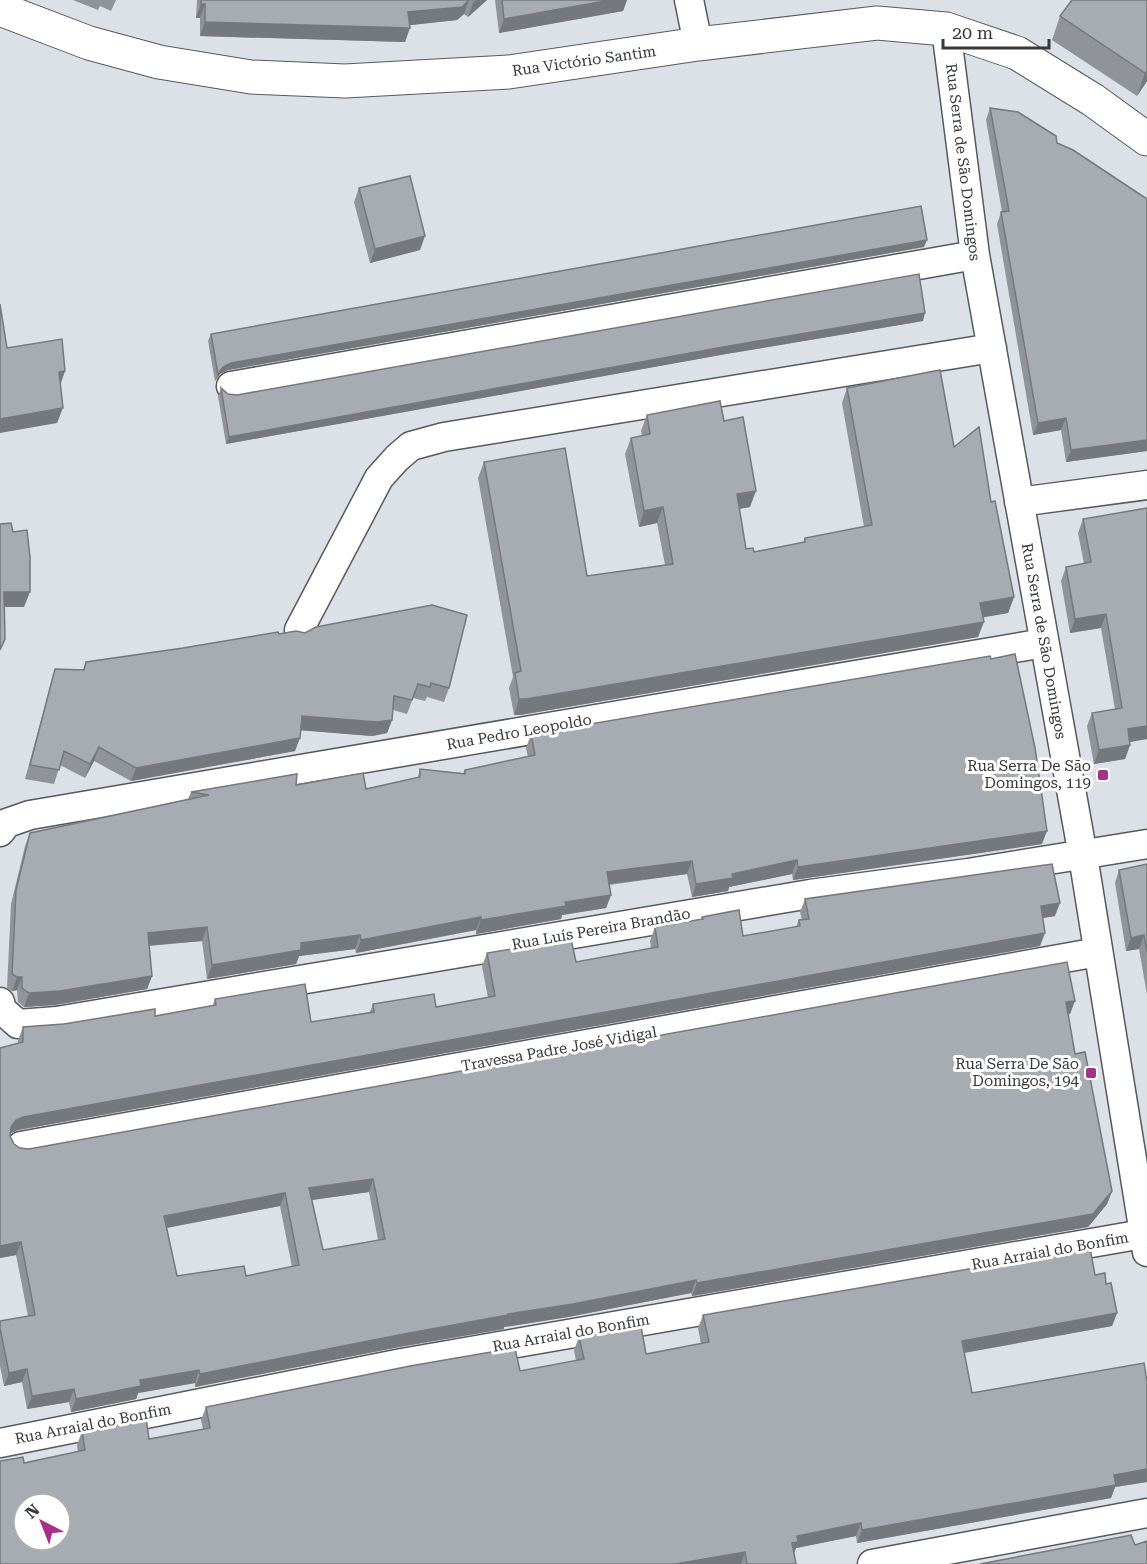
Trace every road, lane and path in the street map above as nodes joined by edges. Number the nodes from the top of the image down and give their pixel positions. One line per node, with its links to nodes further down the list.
1 (689, 0): 4 (street)
2 (0, 9): 4 (street, Rua Victório Santim)
3 (946, 28): 4 (street, Rua Victório Santim); 5 (street, Rua Victório Santim); 6 (street, Rua Serra de São Domingos)
4 (698, 44)
5 (1147, 139)
6 (975, 255): 7 (street, Rua Serra de São Domingos); 8 (street)
7 (992, 348): 10 (street, Rua Serra de São Domingos); 11 (street)
8 (231, 386)
9 (1147, 485): 10 (street)
10 (1018, 502): 12 (street, Rua Serra de São Domingos)
11 (299, 630)
12 (1044, 643): 13 (street, Rua Pedro Leopoldo); 15 (street, Rua Serra de São Domingos)
13 (0, 832)
14 (1147, 844): 15 (street, Rua Luís Pereira Brandão)
15 (1083, 856): 16 (street, Rua Serra de São Domingos); 17 (street, Rua Luís Pereira Brandão)
16 (1098, 952): 18 (street, Travessa Padre José Vidigal); 19 (street, Rua Serra de São Domingos)
17 (0, 1002)
18 (21, 1146)
19 (1145, 1243): 20 (street, Rua Arraial do Bonfim)
20 (0, 1443)
21 (1147, 1513): 22 (street)
22 (872, 1564)

